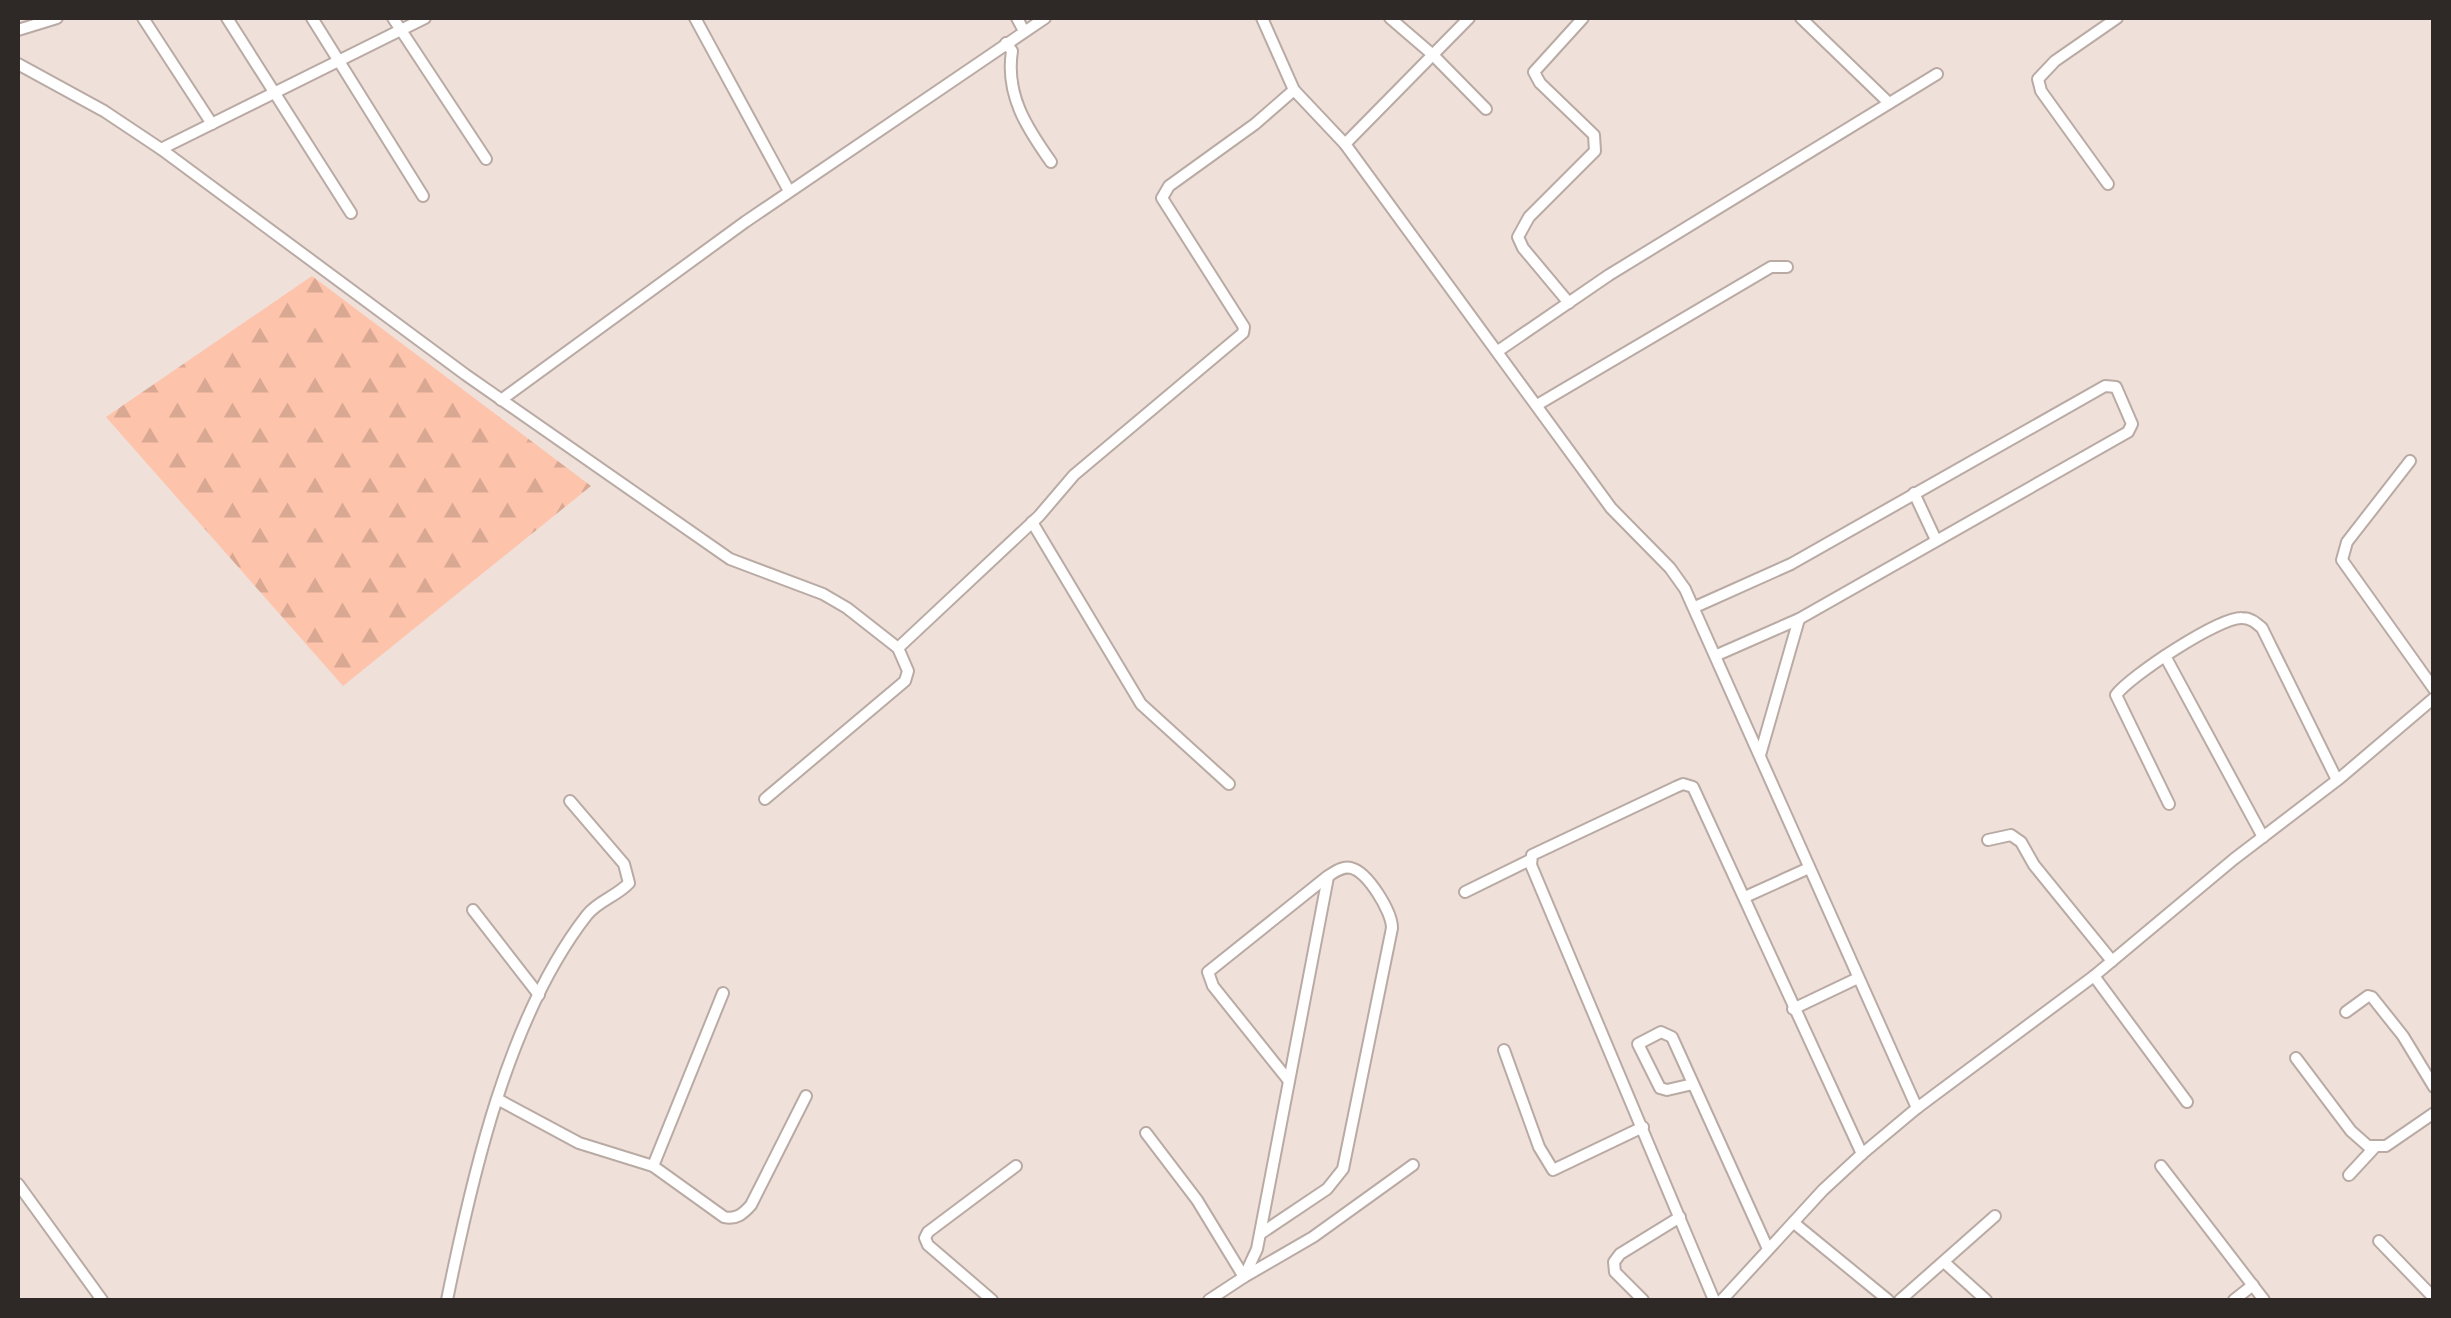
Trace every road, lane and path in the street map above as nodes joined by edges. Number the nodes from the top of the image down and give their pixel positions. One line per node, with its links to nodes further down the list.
1 (57, 18): 16 (street)
2 (143, 18): 28 (street)
3 (227, 18): 25 (street)
4 (312, 18): 21 (street)
5 (393, 18): 17 (street)
6 (424, 18): 17 (street)
7 (694, 18): 34 (street)
8 (1017, 18): 18 (street)
9 (1045, 18): 18 (street)
10 (1390, 18): 20 (street)
11 (1469, 18): 20 (street)
12 (1583, 18): 38 (street)
13 (1801, 18): 26 (street)
14 (2117, 18): 33 (street)
15 (1267, 20): 24 (street)
16 (18, 30)
17 (401, 30): 21 (street); 31 (street)
18 (1024, 31): 19 (street)
19 (1006, 43): 32 (street); 34 (street)
20 (1433, 54): 27 (street); 29 (street)
21 (339, 61): 25 (street); 35 (street)
22 (18, 64): 30 (street)
23 (1937, 74): 26 (street)
24 (1294, 90): 29 (street); 44 (street)
25 (274, 93): 28 (street); 36 (street)
26 (1889, 103): 38 (street)
27 (1486, 109)
28 (212, 124): 30 (street)
29 (1345, 144): 39 (street)
30 (161, 150): 40 (street)
31 (486, 159)
32 (1051, 162)
33 (2108, 184)
34 (788, 191): 40 (street)
35 (423, 196)
36 (351, 213)
37 (1786, 267): 41 (street)
38 (1569, 303): 39 (street)
39 (1498, 352): 41 (street)
40 (501, 400): 48 (street)
41 (1538, 406): 46 (street)
42 (2410, 461): 51 (street)
43 (1914, 493): 45 (street); 45 (street); 46 (street)
44 (1032, 522): 48 (street); 55 (street)
45 (1936, 540): 47 (street)
46 (1695, 607): 49 (street)
47 (1800, 619): 49 (street); 53 (street)
48 (898, 648): 56 (street)
49 (1716, 655): 53 (street)
50 (2165, 656): 54 (street); 58 (street); 59 (street)
51 (2432, 685)
52 (2434, 698): 54 (street)
53 (1760, 756): 62 (street)
54 (2337, 780): 59 (street)
55 (1229, 784)
56 (765, 799)
57 (570, 801): 71 (street)
58 (2169, 804)
59 (2263, 837): 67 (street)
60 (1988, 840): 67 (street)
61 (1530, 860): 64 (street); 65 (street); 84 (street)
62 (1809, 868): 65 (street); 69 (street)
63 (1328, 876): 76 (street); 76 (street); 99 (street)
64 (1465, 892)
65 (1745, 897): 72 (street)
66 (473, 910): 71 (street)
67 (2112, 961): 68 (street)
68 (2094, 976): 81 (street); 82 (street)
69 (1858, 978): 72 (street); 82 (street)
70 (723, 993): 89 (street)
71 (539, 996): 80 (street)
72 (1793, 1009): 87 (street)
73 (2346, 1012): 78 (street)
74 (1504, 1050): 84 (street)
75 (2296, 1058): 86 (street)
76 (1289, 1082): 99 (street)
77 (1693, 1084): 77 (street); 101 (street)
78 (2434, 1086)
79 (806, 1096): 89 (street)
80 (499, 1100): 89 (street); 107 (street)
81 (2188, 1102)
82 (1916, 1108): 87 (street)
83 (2434, 1113): 86 (street)
84 (1643, 1127): 97 (street)
85 (1146, 1133): 103 (street)
86 (2374, 1148): 92 (street)
87 (1862, 1154): 98 (street)
88 (1414, 1164): 103 (street)
89 (653, 1166)
90 (1016, 1166): 108 (street)
91 (2161, 1166): 104 (street)
92 (2349, 1174)
93 (18, 1184): 94 (street)
94 (30, 1201): 95 (street); 106 (street)
95 (18, 1209)
96 (1995, 1216): 102 (street)
97 (1680, 1217): 110 (street); 111 (street)
98 (1794, 1223): 101 (street); 112 (street)
99 (1260, 1234): 103 (street)
100 (2379, 1242): 105 (street)
101 (1768, 1250): 111 (street)
102 (1944, 1262): 113 (street); 114 (street)
103 (1244, 1276): 109 (street)
104 (2253, 1285): 115 (street); 116 (street)
105 (2434, 1298)
106 (102, 1300)
107 (447, 1300)
108 (992, 1300)
109 (1209, 1300)
110 (1643, 1300)
111 (1718, 1300)
112 (1888, 1300)
113 (1900, 1300)
114 (1986, 1300)
115 (2234, 1300)
116 (2264, 1300)

